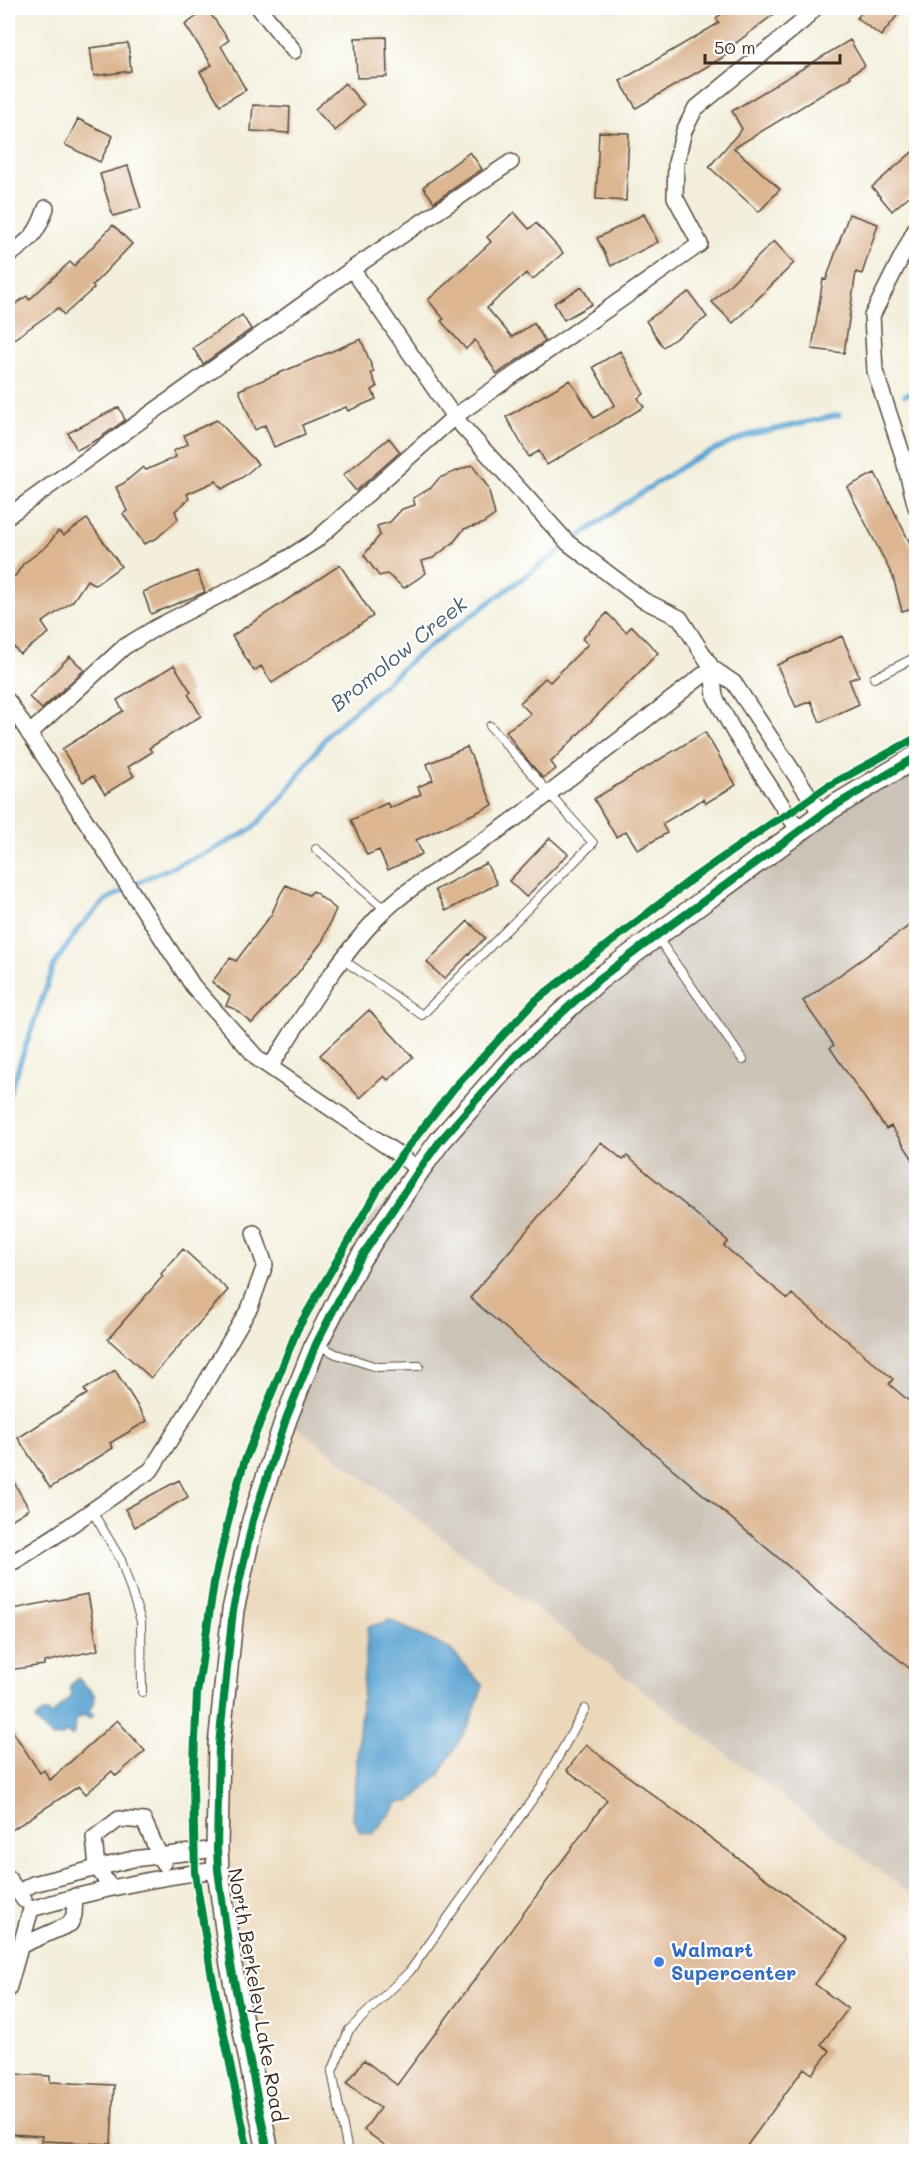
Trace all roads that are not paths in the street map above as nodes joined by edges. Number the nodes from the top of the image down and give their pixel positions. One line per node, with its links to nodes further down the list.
1 (259, 8): 3 (street)
2 (815, 8): 9 (street)
3 (294, 51)
4 (511, 162): 8 (street)
5 (46, 208): 7 (street)
6 (916, 228): 10 (street)
7 (8, 256)
8 (352, 269): 9 (street); 11 (street)
9 (454, 417): 13 (street); 19 (street)
10 (916, 507)
11 (8, 516)
12 (916, 657): 14 (lane)
13 (712, 668): 16 (street); 17 (street); 23 (street)
14 (874, 678)
15 (8, 701): 19 (street)
16 (749, 705): 17 (street); 20 (street)
17 (727, 720): 21 (street)
18 (490, 726): 23 (lane)
19 (29, 734): 31 (street)
20 (772, 739): 21 (street); 24 (street)
21 (749, 754): 25 (street)
22 (916, 757): 24 (street, North Berkeley Lake Road)
23 (549, 794): 27 (street); 29 (lane)
24 (822, 815): 25 (street, North Berkeley Lake Road)
25 (799, 831): 28 (street, North Berkeley Lake Road)
26 (316, 849): 27 (lane)
27 (386, 910): 29 (street)
28 (656, 936): 30 (lane); 32 (street, North Berkeley Lake Road)
29 (341, 958): 31 (street)
30 (743, 1060)
31 (270, 1067): 32 (street)
32 (418, 1170): 34 (street, North Berkeley Lake Road)
33 (254, 1233): 36 (street)
34 (316, 1344): 35 (lane); 40 (street, North Berkeley Lake Road)
35 (419, 1366)
36 (92, 1511): 37 (street); 38 (lane)
37 (8, 1563)
38 (142, 1692)
39 (585, 1709): 53 (lane)
40 (217, 1849): 41 (street); 43 (street, North Berkeley Lake Road)
41 (160, 1854): 42 (street); 42 (street); 44 (street)
42 (98, 1868): 46 (street); 47 (street)
43 (218, 1870): 44 (street); 52 (street, North Berkeley Lake Road)
44 (167, 1875): 46 (street)
45 (8, 1878): 47 (street)
46 (110, 1887): 48 (street)
47 (19, 1892): 49 (street)
48 (75, 1896): 49 (street); 50 (street)
49 (31, 1909): 50 (street)
50 (21, 1945): 51 (street)
51 (8, 1990)
52 (268, 2151)
53 (348, 2151)

